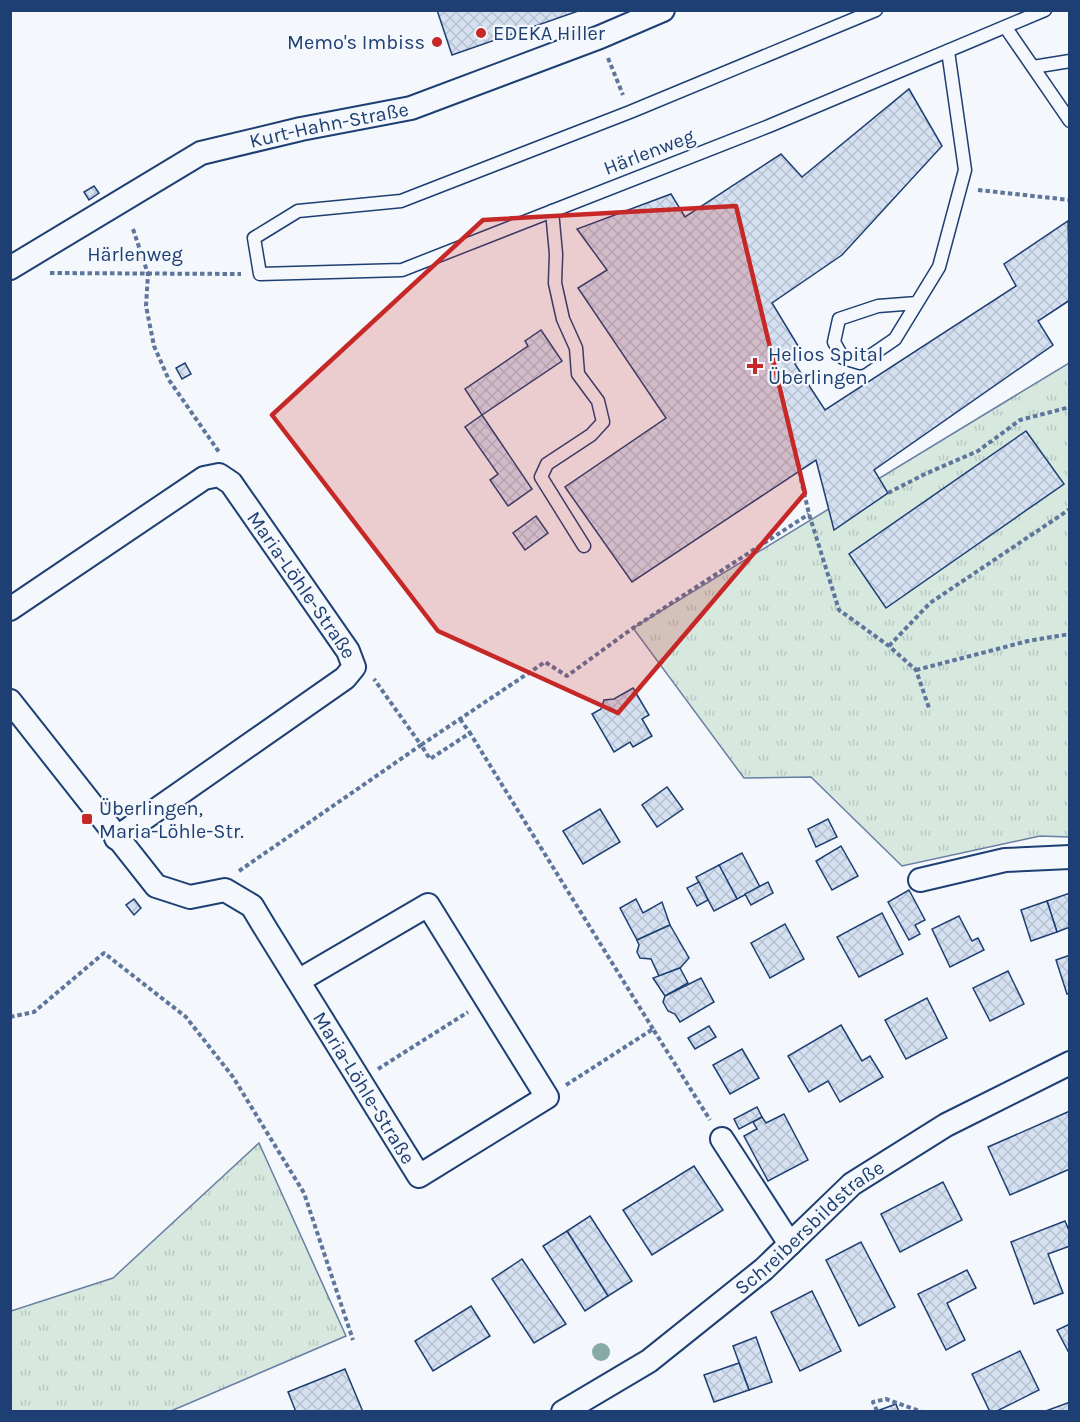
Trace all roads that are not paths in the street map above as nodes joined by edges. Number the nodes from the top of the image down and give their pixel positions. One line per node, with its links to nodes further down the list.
1 (663, 10): 10 (street, Kurt-Hahn-Straße)
2 (876, 10): 9 (lane, Härlenweg)
3 (1041, 11): 4 (lane, Härlenweg)
4 (1006, 28): 5 (lane, Härlenweg); 7 (lane)
5 (948, 51): 9 (lane, Härlenweg); 11 (lane)
6 (1070, 60): 7 (lane)
7 (1033, 67): 8 (lane)
8 (1070, 121)
9 (552, 211): 12 (lane)
10 (10, 268)
11 (917, 303): 11 (lane)
12 (584, 546)
13 (10, 609): 15 (street, Maria-Löhle-Straße)
14 (10, 701): 15 (street)
15 (116, 838): 18 (street, Maria-Löhle-Straße)
16 (1070, 857): 17 (street)
17 (920, 880)
18 (298, 981): 18 (street, Maria-Löhle-Straße)
19 (1070, 1064): 21 (street, Schreibersbildstraße)
20 (722, 1139): 21 (street)
21 (789, 1244): 22 (street, Schreibersbildstraße)
22 (563, 1412)

